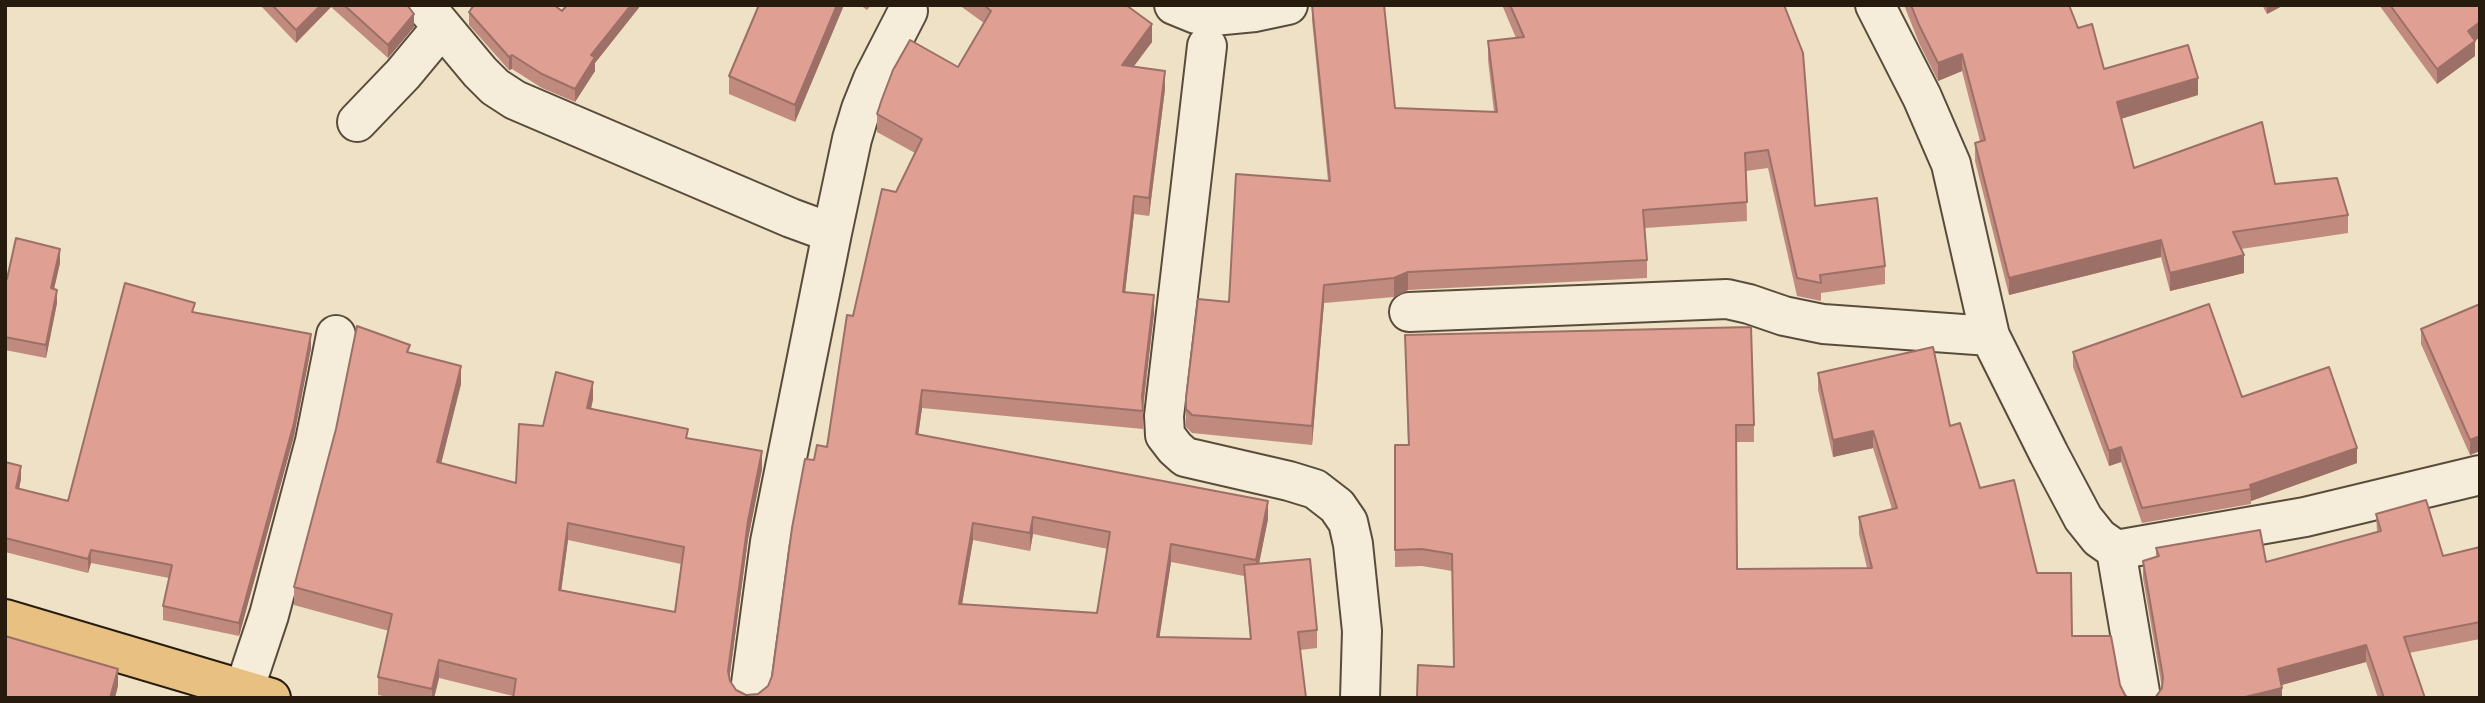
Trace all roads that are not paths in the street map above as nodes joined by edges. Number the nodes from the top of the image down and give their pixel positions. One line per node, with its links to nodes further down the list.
1 (1174, 5): 2 (street)
2 (1288, 5)
3 (1875, 5): 11 (street)
4 (908, 10): 8 (street)
5 (429, 11): 7 (street); 8 (street)
6 (1207, 46): 17 (street)
7 (357, 122)
8 (832, 233): 15 (street)
9 (1409, 312): 11 (street)
10 (336, 335): 16 (street)
11 (1990, 336): 13 (street)
12 (2480, 475): 13 (street)
13 (2116, 551): 18 (street)
14 (5, 619): 16 (highway)
15 (750, 691)
16 (257, 694)
17 (1360, 698)
18 (2141, 698)

